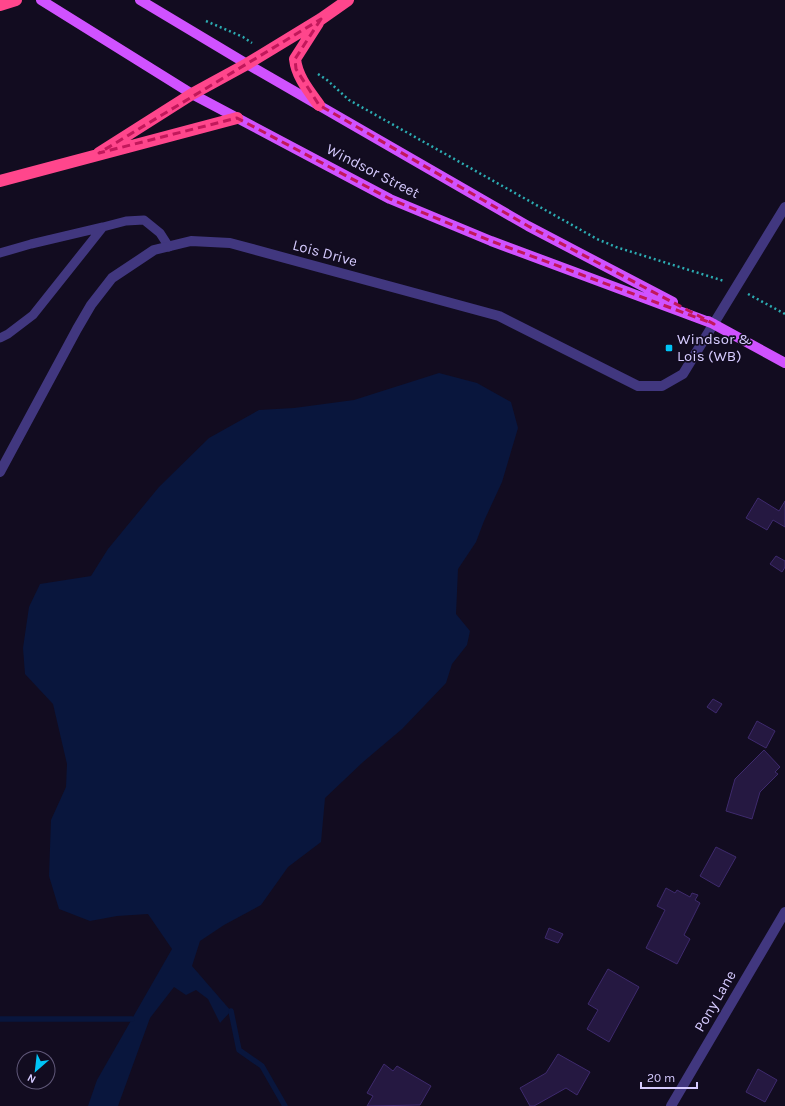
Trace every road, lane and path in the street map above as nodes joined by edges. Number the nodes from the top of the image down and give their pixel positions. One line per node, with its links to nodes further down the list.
1 (16, 0): 5 (highway)
2 (41, 0): 11 (main road, Windsor Street)
3 (140, 0): 9 (main road, Windsor Street)
4 (348, 0): 7 (highway)
5 (0, 6)
6 (199, 18): 8 (path)
7 (321, 19): 8 (highway); 10 (highway)
8 (264, 53): 9 (highway)
9 (247, 64): 11 (highway); 12 (main road, Windsor Street)
10 (296, 69): 12 (highway); 20 (path)
11 (192, 94): 13 (main road, Windsor Street); 14 (highway)
12 (320, 105): 22 (main road, Windsor Street)
13 (237, 118): 14 (highway); 22 (main road, Windsor Street)
14 (99, 153): 15 (highway)
15 (0, 181)
16 (785, 207): 20 (street, Lois Drive)
17 (103, 227): 18 (lane); 19 (lane); 23 (lane)
18 (169, 247): 22 (street, Lois Drive); 25 (street, Lois Drive)
19 (0, 253)
20 (735, 287): 21 (path); 22 (street, Lois Drive)
21 (785, 314)
22 (714, 324): 24 (main road, Windsor Street)
23 (0, 338)
24 (785, 364)
25 (0, 472)
26 (785, 912): 27 (street, Pony Lane)
27 (672, 1106)

